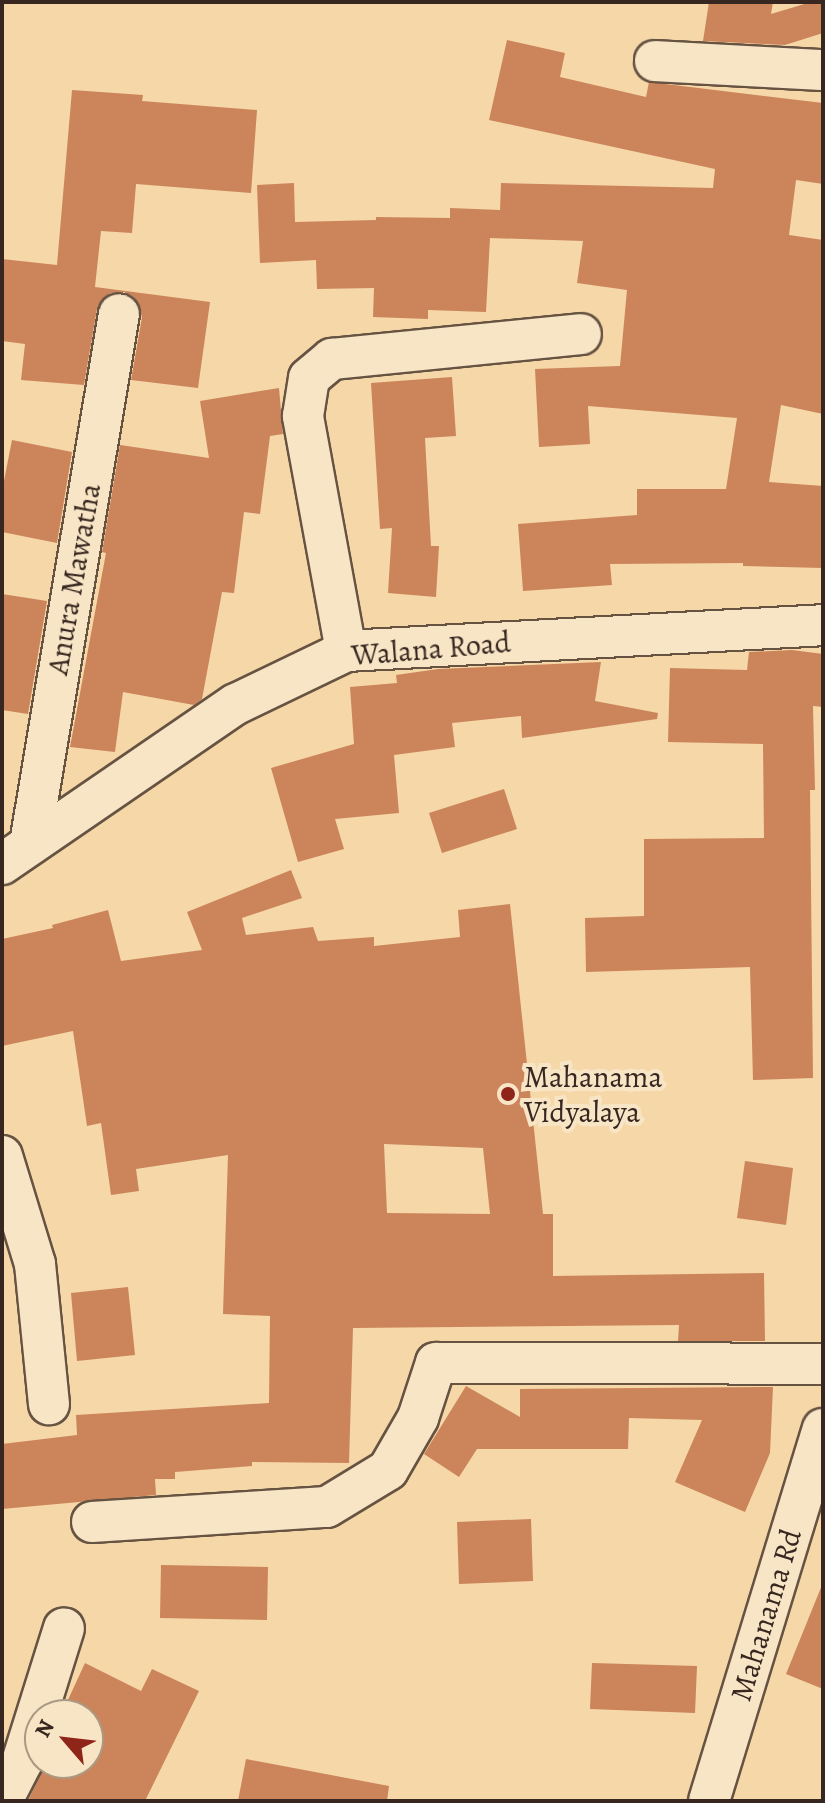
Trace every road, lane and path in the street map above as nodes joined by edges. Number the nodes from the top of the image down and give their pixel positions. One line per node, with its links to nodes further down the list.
1 (655, 61): 2 (street)
2 (823, 70)
3 (119, 314): 7 (street, Anura Mawatha)
4 (581, 334): 6 (street)
5 (823, 625): 6 (street, Walana Road)
6 (346, 651): 7 (street, Walana Road)
7 (16, 854)
8 (2, 1156): 10 (street)
9 (823, 1364): 12 (street)
10 (49, 1404)
11 (823, 1429): 15 (street, Mahanama Rd)
12 (92, 1522)
13 (64, 1628): 14 (street)
14 (2, 1801)
15 (709, 1801)

